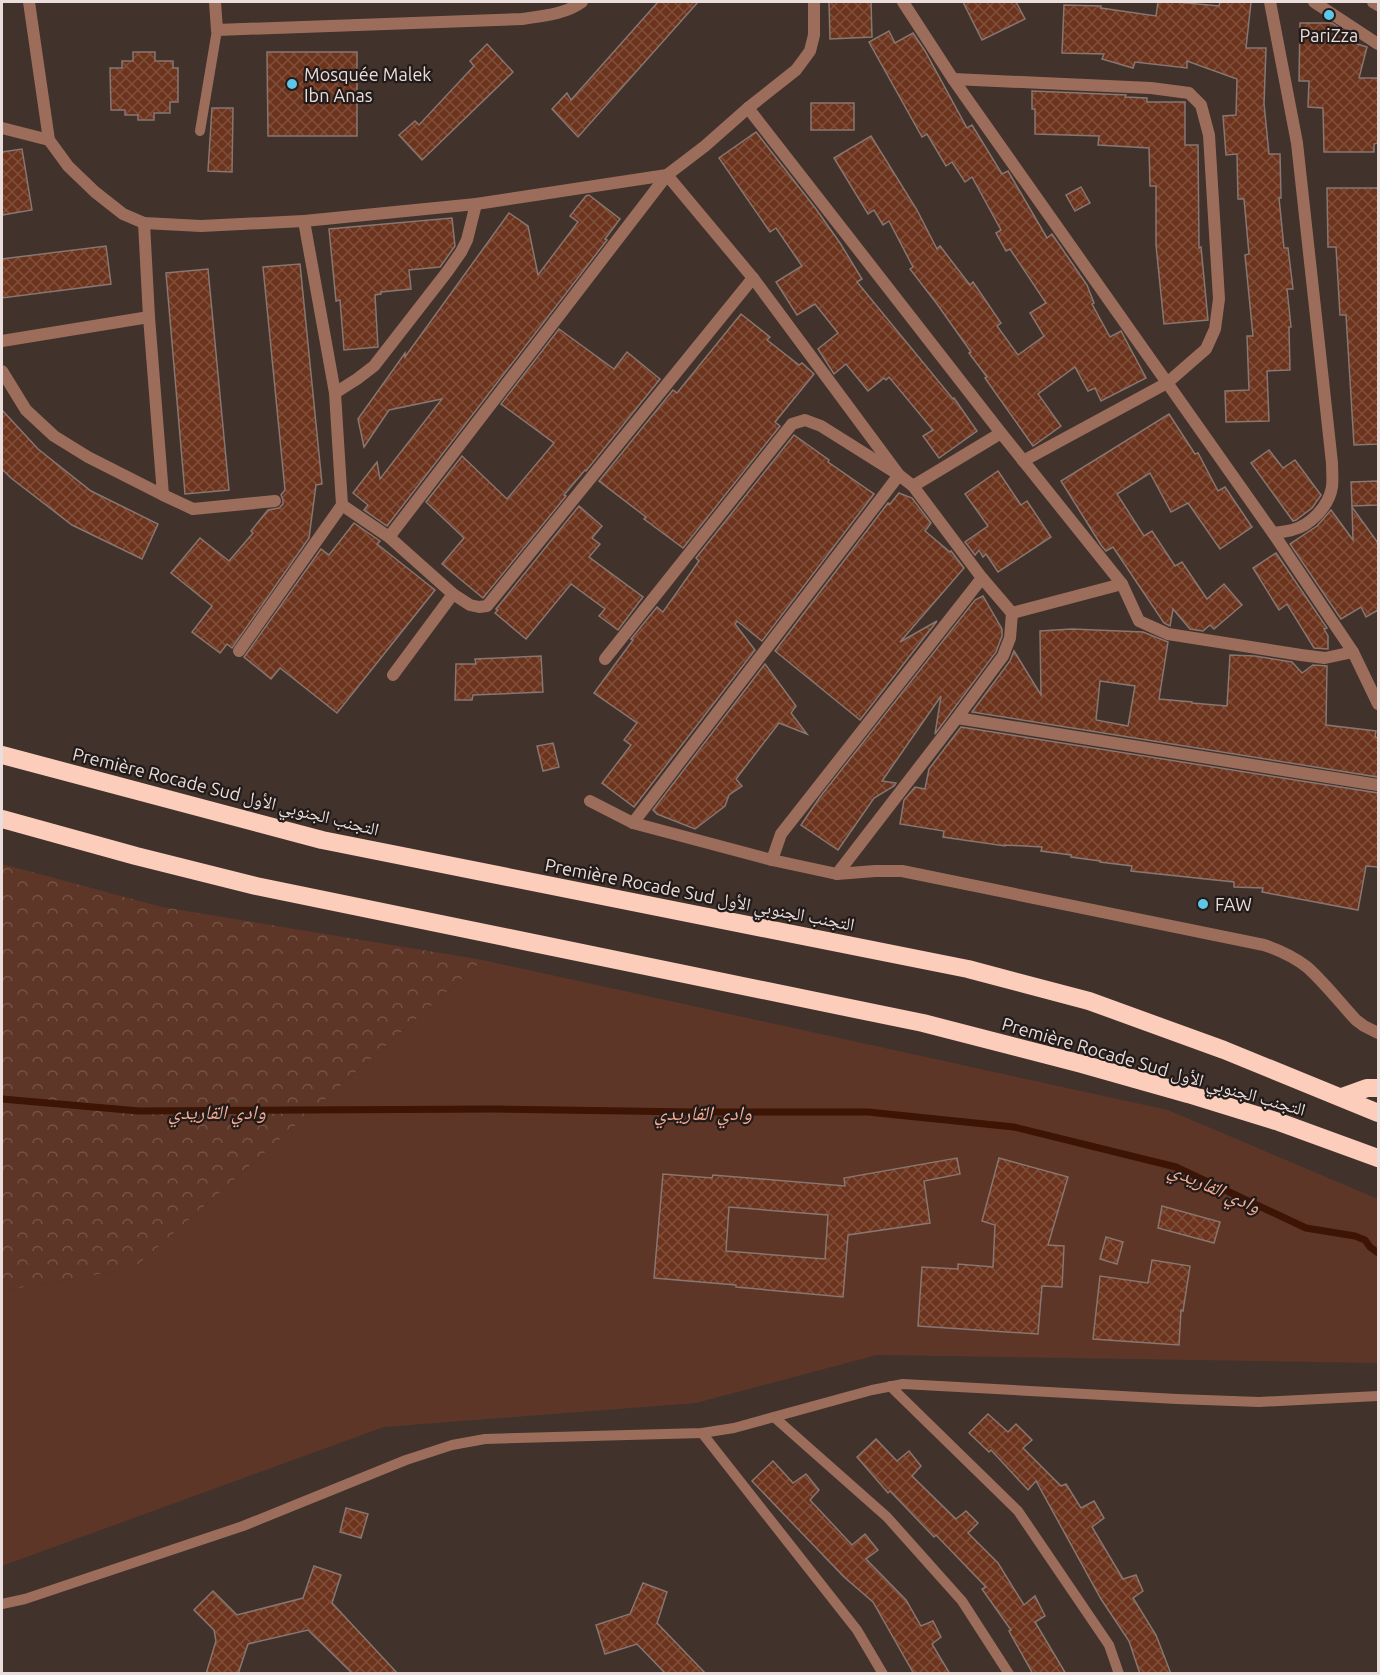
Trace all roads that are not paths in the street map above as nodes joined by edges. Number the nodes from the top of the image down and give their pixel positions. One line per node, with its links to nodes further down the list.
1 (29, 2): 16 (street)
2 (215, 2): 10 (street)
3 (582, 2): 10 (street)
4 (814, 2): 13 (street)
5 (903, 2): 12 (street)
6 (1270, 2): 34 (street)
7 (1314, 2): 11 (street)
8 (1373, 2): 9 (street)
9 (1378, 5)
10 (217, 30): 15 (lane)
11 (1378, 44)
12 (953, 79): 25 (street); 25 (street)
13 (748, 108): 17 (street); 27 (street)
14 (2, 128): 16 (street)
15 (200, 131)
16 (49, 140): 20 (street)
17 (667, 175): 18 (street); 21 (street); 35 (street)
18 (477, 204): 19 (street); 26 (street)
19 (304, 221): 20 (street); 26 (street)
20 (144, 223): 22 (street)
21 (753, 278): 29 (street); 38 (street)
22 (149, 317): 23 (street); 31 (street)
23 (2, 340)
24 (2, 371): 31 (street)
25 (1167, 383): 28 (street); 34 (street)
26 (335, 393): 33 (street)
27 (1000, 433): 28 (street); 30 (street)
28 (1023, 461): 37 (street)
29 (899, 475): 30 (street); 42 (street); 50 (street)
30 (913, 486): 36 (street)
31 (163, 495): 32 (street)
32 (275, 501)
33 (342, 505): 35 (street); 40 (street)
34 (1273, 533): 41 (street)
35 (389, 537): 38 (street)
36 (982, 578): 39 (street); 51 (street)
37 (1122, 584): 39 (street); 41 (street)
38 (453, 594): 43 (street)
39 (1012, 613): 45 (street)
40 (239, 651)
41 (1353, 652): 44 (street)
42 (605, 659)
43 (393, 675)
44 (1378, 704)
45 (957, 718): 47 (street); 52 (street)
46 (2, 755): 55 (highway, Première Rocade Sud التجنب الجنوبي الأول)
47 (1378, 785)
48 (590, 801): 50 (street)
49 (2, 819): 57 (highway, Première Rocade Sud التجنب الجنوبي الأول)
50 (633, 823): 51 (street)
51 (772, 860): 52 (street)
52 (837, 874): 53 (street)
53 (1378, 1033)
54 (1378, 1088): 55 (highway)
55 (1342, 1097): 56 (highway, Première Rocade Sud التجنب الجنوبي الأول)
56 (1378, 1113)
57 (1378, 1158)
58 (890, 1386): 59 (lane); 60 (lane); 65 (lane)
59 (1378, 1396)
60 (774, 1417): 61 (lane); 64 (lane)
61 (702, 1433): 62 (lane); 63 (lane)
62 (2, 1604)
63 (883, 1674)
64 (1009, 1674)
65 (1119, 1674)

